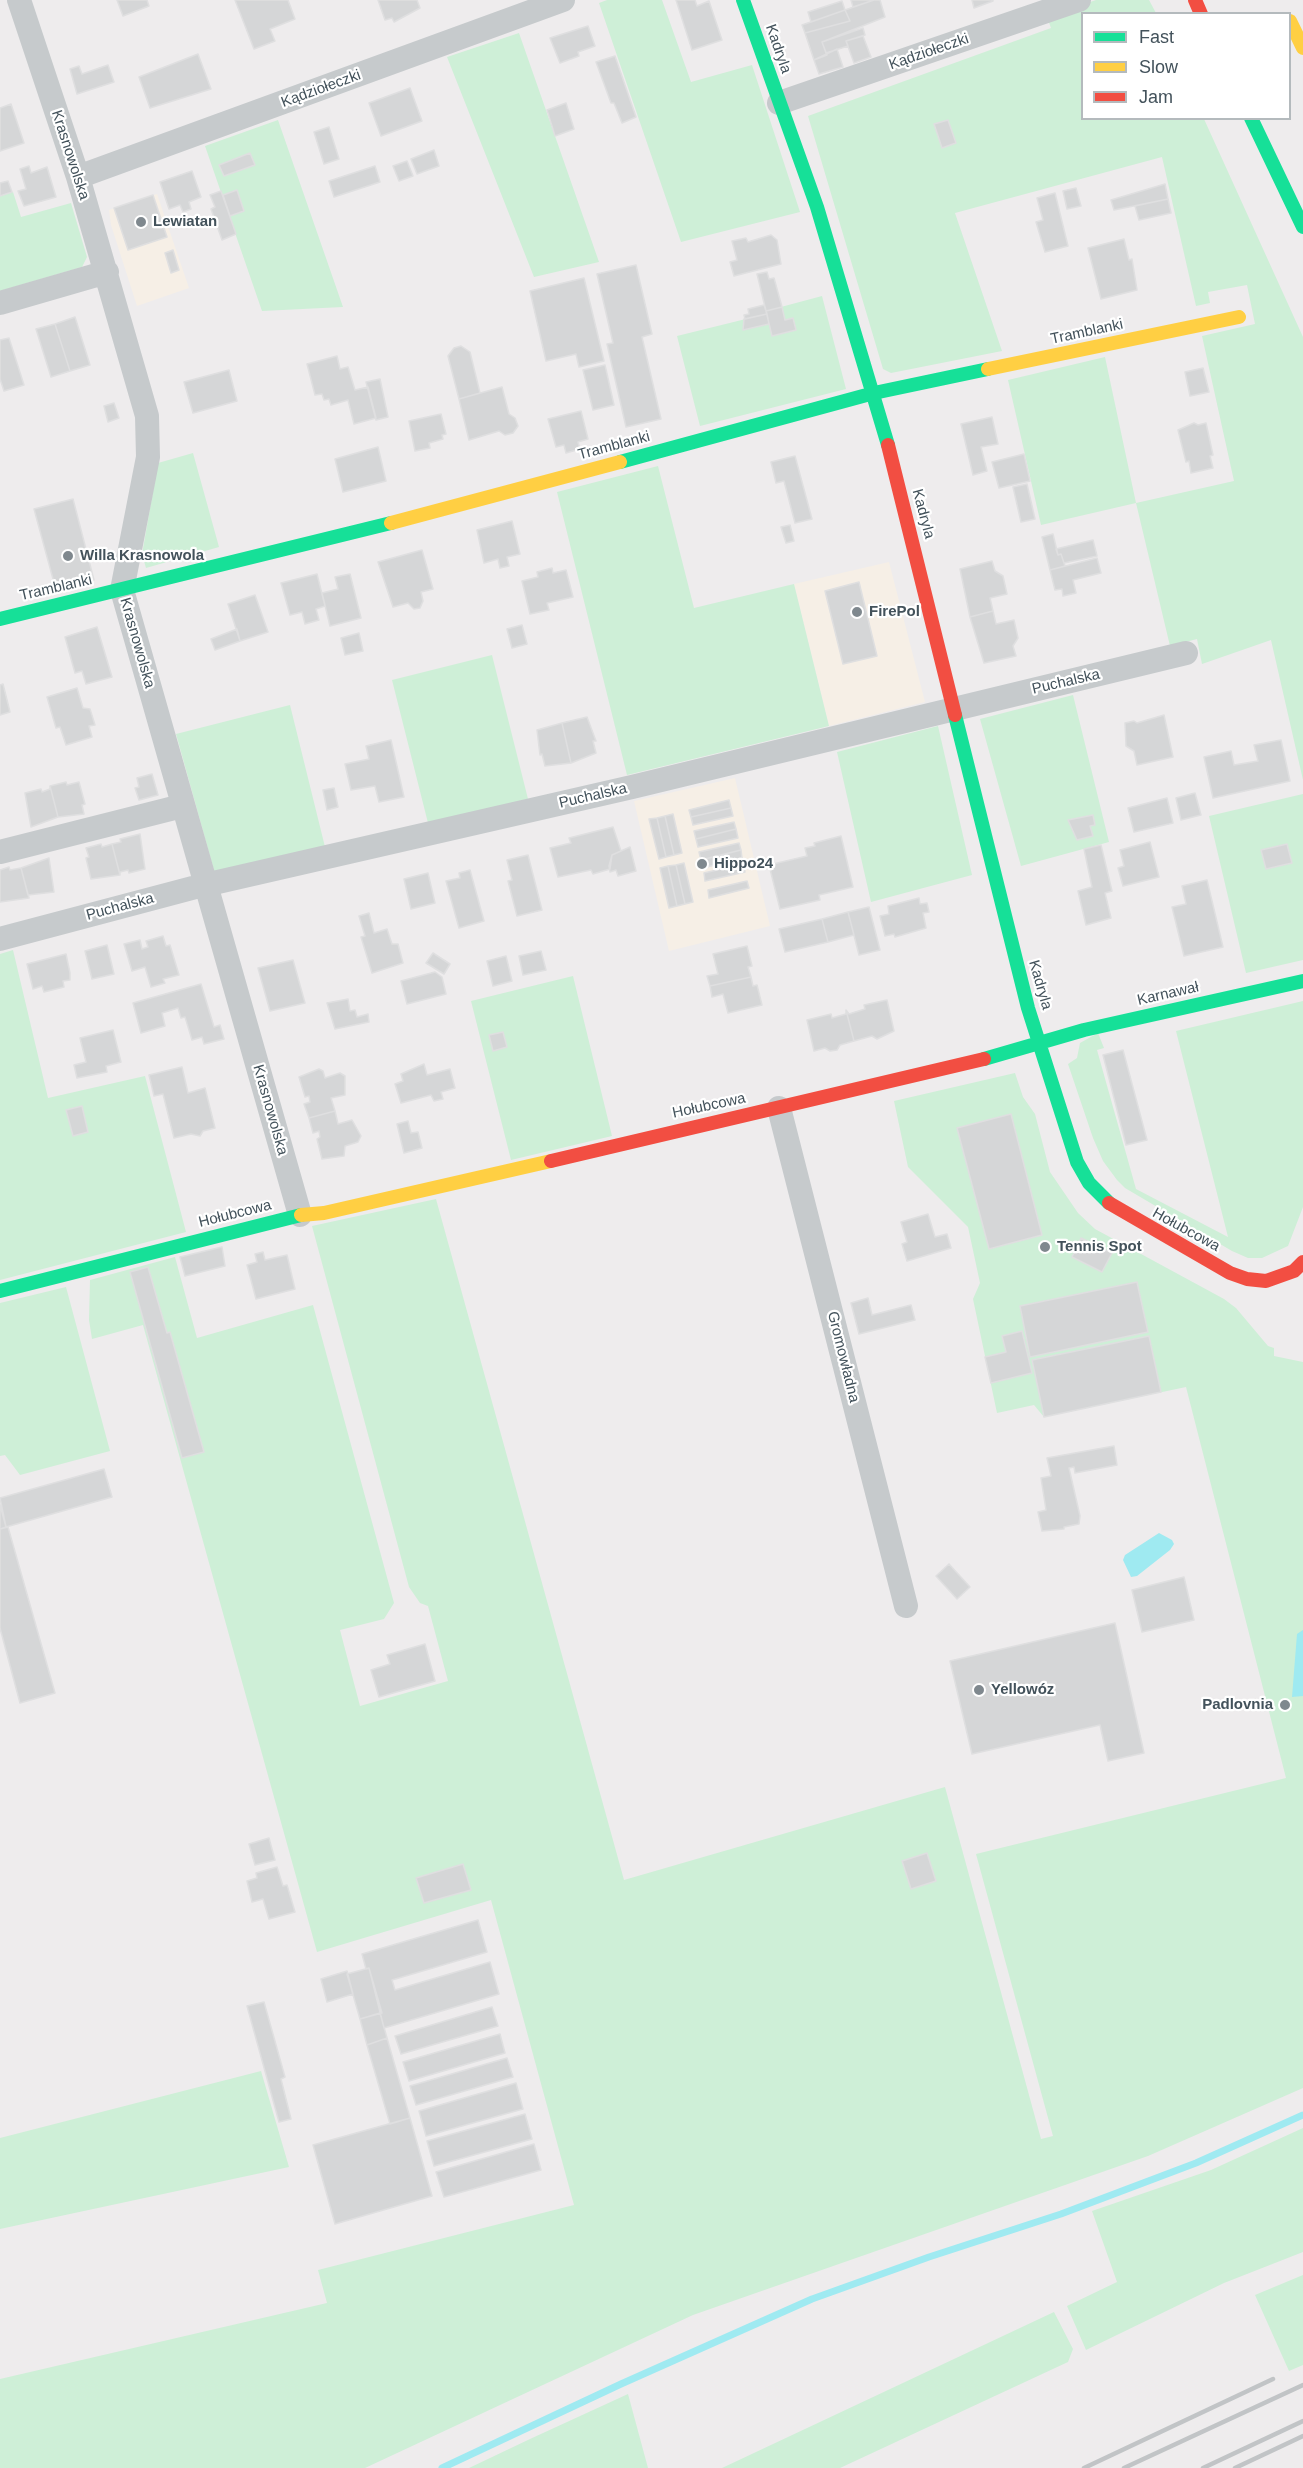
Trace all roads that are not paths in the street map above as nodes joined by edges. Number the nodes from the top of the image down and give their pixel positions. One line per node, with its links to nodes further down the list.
1 (19, 0): 9 (street, Krasnowolska)
2 (563, 0): 9 (street, Kądziołeczki)
3 (743, 0): 7 (main road, Kadryla)
4 (1079, 0): 7 (street, Kądziołeczki)
5 (1291, 23): 6 (main road)
6 (1303, 48)
7 (779, 103): 15 (main road, Kadryla)
8 (1252, 120): 10 (main road)
9 (78, 177): 12 (street, Krasnowolska)
10 (1300, 221): 11 (main road)
11 (1303, 240)
12 (107, 272): 13 (street); 16 (street, Krasnowolska)
13 (0, 303)
14 (1239, 317): 15 (main road, Tramblanki)
15 (874, 393): 16 (main road, Tramblanki); 19 (main road, Kadryla)
16 (122, 590): 17 (main road, Tramblanki); 20 (street, Krasnowolska)
17 (0, 619)
18 (1186, 652): 19 (street, Puchalska)
19 (954, 709): 22 (street, Puchalska); 25 (main road, Kadryla)
20 (182, 806): 21 (street); 22 (street, Krasnowolska)
21 (0, 852)
22 (206, 885): 23 (street, Puchalska); 27 (street, Krasnowolska)
23 (0, 939)
24 (1303, 981): 25 (main road, Karnawał)
25 (1042, 1044): 26 (main road, Hołubcowa); 28 (main road, Hołubcowa)
26 (779, 1108): 27 (main road, Hołubcowa); 30 (street, Gromowładna)
27 (300, 1215): 29 (main road, Hołubcowa)
28 (1303, 1262)
29 (0, 1292)
30 (906, 1606)

